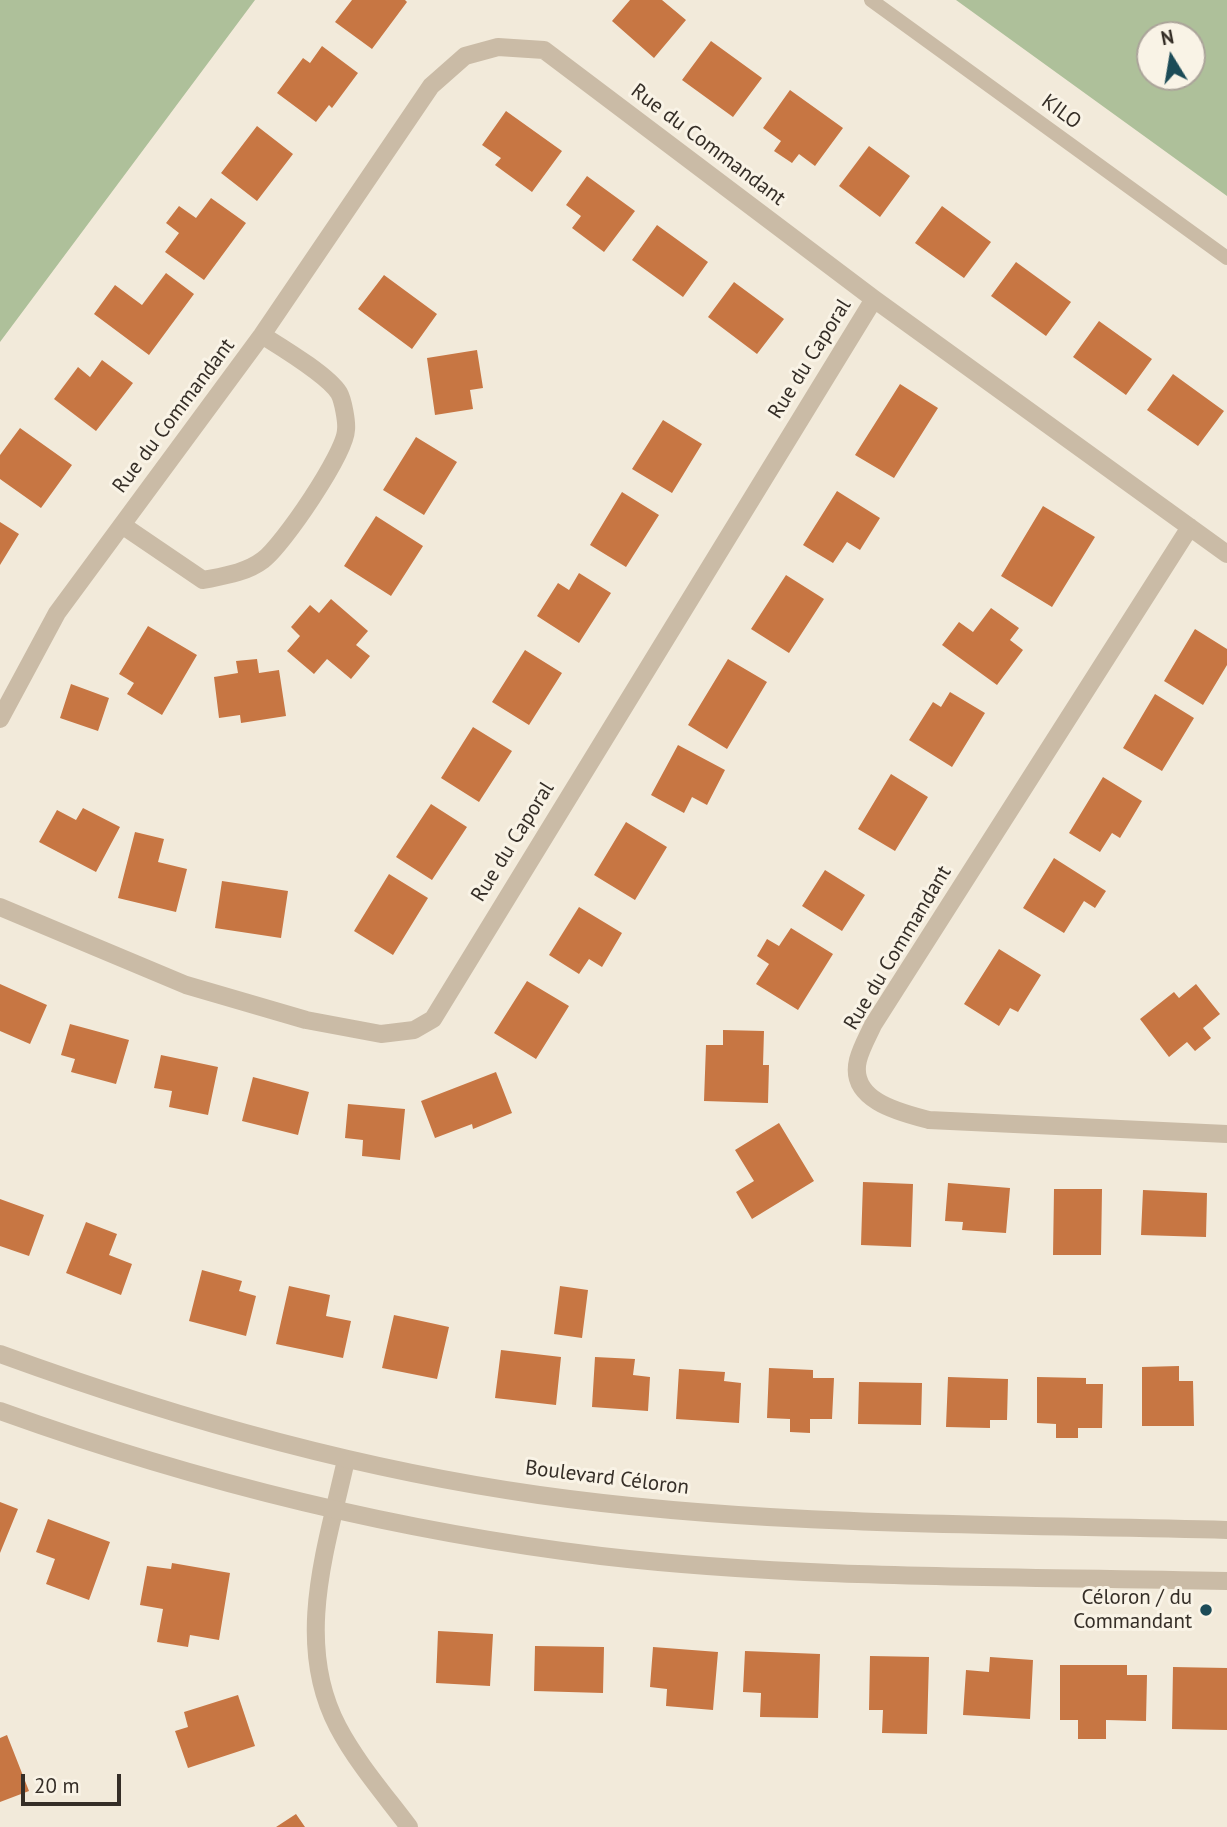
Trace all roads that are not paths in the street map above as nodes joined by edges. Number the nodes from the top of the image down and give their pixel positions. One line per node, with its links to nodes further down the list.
1 (871, 0): 2 (lane, KILO)
2 (1227, 258)
3 (874, 299): 4 (street, Rue du Commandant); 6 (street, Rue du Commandant); 9 (street, Rue du Caporal)
4 (262, 335): 5 (street, Rue du Commandant); 5 (street, Rue du Commandant)
5 (122, 524): 8 (street, Rue du Commandant)
6 (1190, 527): 7 (street, Rue du Commandant); 10 (street, Rue du Commandant)
7 (1227, 554)
8 (0, 719)
9 (0, 907)
10 (1224, 1131)
11 (0, 1354): 13 (street, Boulevard Céloron)
12 (0, 1411): 14 (street)
13 (346, 1460): 14 (street); 15 (street, Boulevard Céloron)
14 (335, 1512): 16 (street); 17 (street)
15 (1227, 1530)
16 (1227, 1581)
17 (409, 1827)

